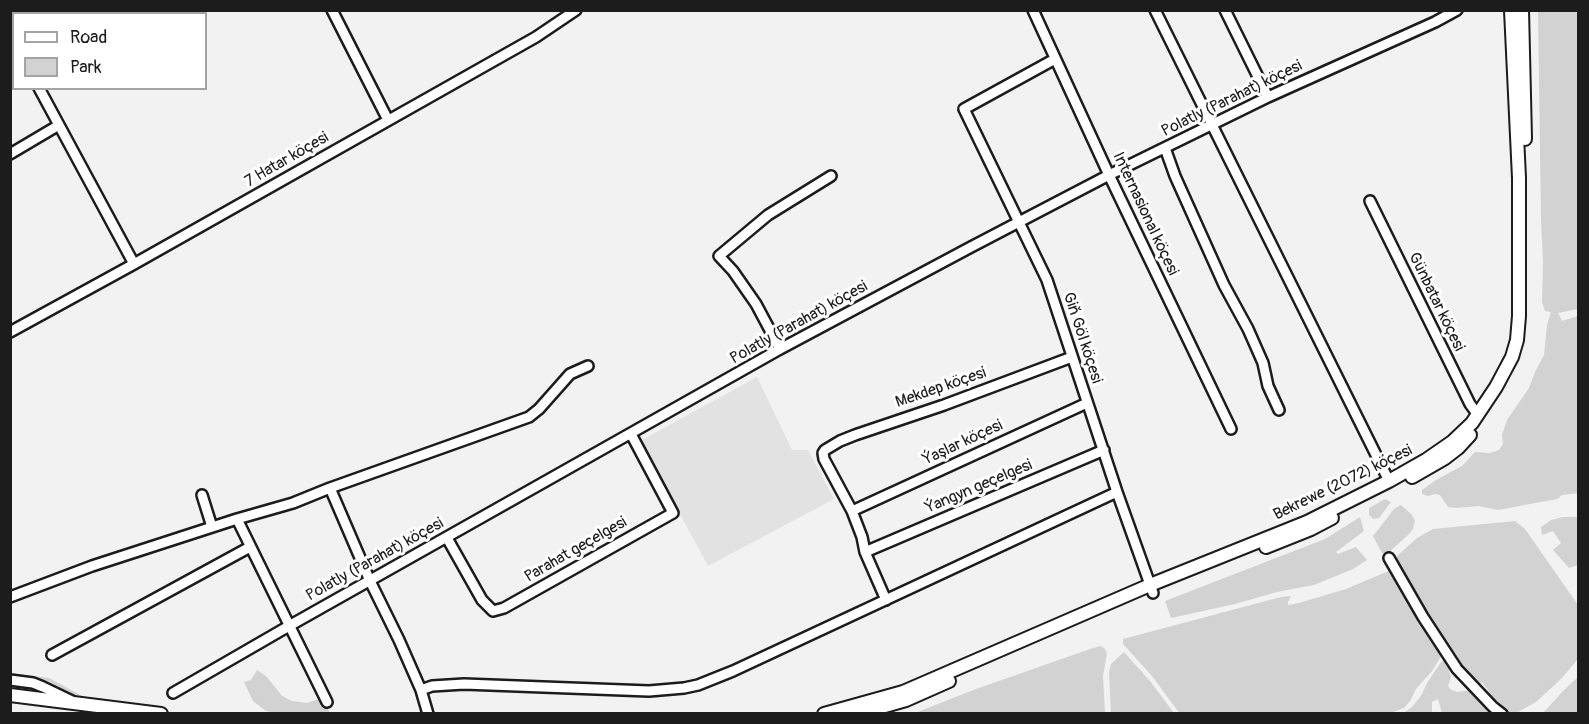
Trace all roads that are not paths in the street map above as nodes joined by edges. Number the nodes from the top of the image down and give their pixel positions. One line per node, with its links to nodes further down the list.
1 (332, 10): 12 (street)
2 (576, 10): 12 (street, 7 Hatar köçesi)
3 (1033, 10): 9 (street, Internasional köçesi)
4 (1155, 10): 13 (street)
5 (1225, 10): 11 (street)
6 (1457, 10): 11 (street, Polatly (Parahat) köçesi)
7 (1511, 10): 28 (main road, Bekrewe (2072) köçesi)
8 (1522, 10): 44 (main road, Bekrewe (2072) köçesi)
9 (1055, 58): 17 (street, Internasional köçesi); 20 (street, Giň Göl köçesi)
10 (40, 90): 14 (street)
11 (1268, 97): 13 (street, Polatly (Parahat) köçesi)
12 (388, 120): 21 (street, 7 Hatar köçesi)
13 (1213, 124): 15 (street, Polatly (Parahat) köçesi); 32 (street)
14 (59, 125): 16 (street); 21 (street)
15 (1164, 148): 17 (street, Polatly (Parahat) köçesi); 27 (street)
16 (10, 154)
17 (1109, 175): 20 (street, Polatly (Parahat) köçesi); 29 (street, Internasional köçesi)
18 (831, 176): 23 (street)
19 (1370, 201): 28 (street, Günbatar köçesi)
20 (1020, 222): 23 (street, Polatly (Parahat) köçesi); 24 (street, Giň Göl köçesi)
21 (134, 264): 22 (street, 7 Hatar köçesi)
22 (10, 332)
23 (780, 349): 30 (street, Polatly (Parahat) köçesi)
24 (1072, 357): 26 (street, Giň Göl köçesi); 36 (street, Mekdep köçesi)
25 (588, 366): 33 (street)
26 (1087, 402): 31 (street, Giň Göl köçesi); 36 (street, Ýaşlar köçesi)
27 (1280, 410)
28 (1478, 415): 32 (main road, Bekrewe (2072) köçesi)
29 (1231, 429)
30 (631, 434): 39 (street, Polatly (Parahat) köçesi); 39 (street, Parahat geçelgesi)
31 (1104, 450): 34 (street, Giň Göl köçesi); 41 (street, Ýangyn geçelgesi)
32 (1389, 481): 44 (main road, Bekrewe (2072) köçesi)
33 (330, 488): 37 (street); 43 (street)
34 (1117, 492): 44 (street, Giň Göl köçesi); 46 (street)
35 (201, 495): 38 (street)
36 (852, 511): 41 (street)
37 (237, 519): 38 (street); 40 (street)
38 (212, 527): 45 (street)
39 (447, 538): 43 (street, Polatly (Parahat) köçesi)
40 (250, 547): 47 (street); 48 (street)
41 (865, 552): 46 (street)
42 (1389, 558): 59 (street)
43 (370, 581): 47 (street, Polatly (Parahat) köçesi); 50 (street)
44 (1152, 589): 57 (main road, Bekrewe (2072) köçesi); 58 (main road, Bekrewe (2072) köçesi)
45 (10, 597)
46 (886, 600): 50 (street)
47 (289, 626): 51 (street, Polatly (Parahat) köçesi); 53 (street)
48 (52, 655)
49 (10, 680): 54 (street)
50 (421, 690): 56 (street)
51 (173, 693)
52 (10, 695): 54 (main road)
53 (327, 702)
54 (77, 703): 55 (main road)
55 (160, 714)
56 (428, 714)
57 (825, 714)
58 (857, 714)
59 (1502, 714)

